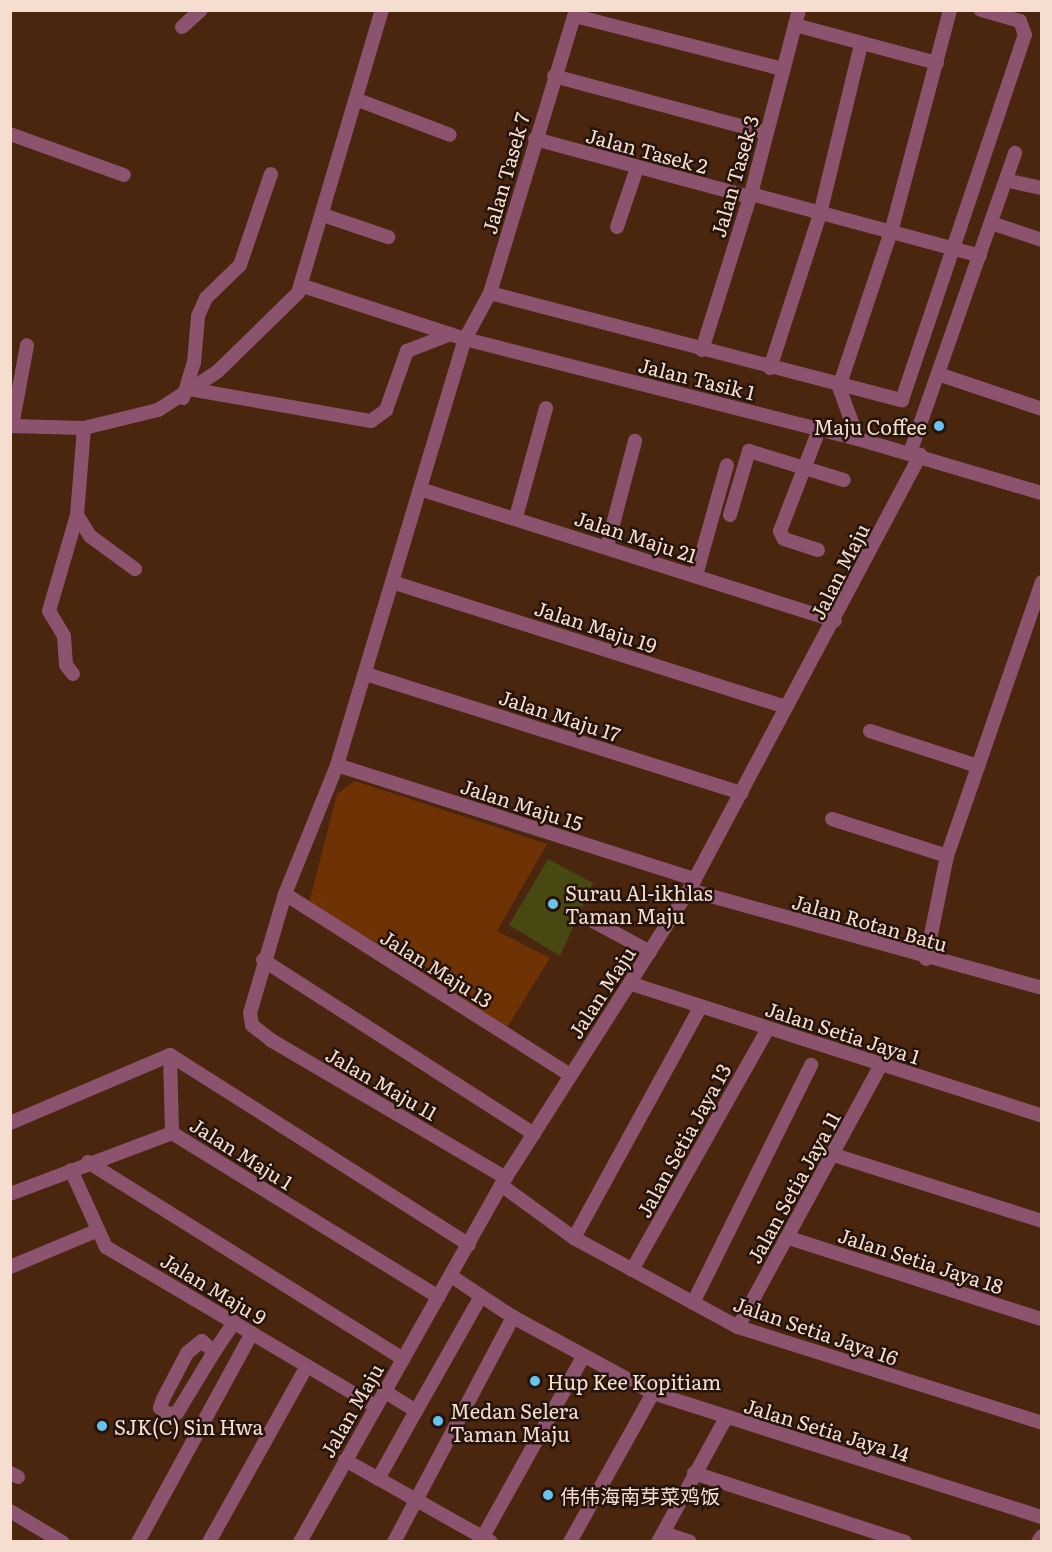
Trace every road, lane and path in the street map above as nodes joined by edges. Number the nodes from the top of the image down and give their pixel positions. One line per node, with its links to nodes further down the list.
1 (201, 10): 8 (street)
2 (382, 10): 13 (street)
3 (799, 10): 7 (street, Jalan Tasek 3)
4 (981, 10): 32 (street)
5 (949, 11): 10 (street)
6 (575, 13): 11 (street); 12 (street, Jalan Tasek 7)
7 (795, 25): 9 (street); 11 (street, Jalan Tasek 3)
8 (182, 27)
9 (861, 44): 10 (street); 25 (street)
10 (937, 63): 29 (street)
11 (783, 69): 15 (street, Jalan Tasek 3)
12 (554, 76): 15 (street); 17 (street, Jalan Tasek 7)
13 (358, 100): 16 (street); 26 (street)
14 (10, 134): 21 (street)
15 (767, 134): 24 (street, Jalan Tasek 3)
16 (450, 135)
17 (535, 139): 19 (street, Jalan Tasek 2); 35 (street, Jalan Tasek 7)
18 (1015, 153): 22 (street, Jalan Maju)
19 (637, 168): 24 (street, Jalan Tasek 2); 28 (street)
20 (271, 174): 43 (street)
21 (124, 175)
22 (1009, 181): 23 (street); 27 (street, Jalan Maju)
23 (1041, 188)
24 (750, 196): 25 (street, Jalan Tasek 2); 39 (street, Jalan Tasek 3)
25 (820, 214): 29 (street, Jalan Tasek 2); 40 (street)
26 (323, 215): 30 (street); 34 (street)
27 (991, 223): 31 (street); 33 (street, Jalan Maju)
28 (617, 227)
29 (891, 231): 32 (street, Jalan Tasek 2); 42 (street)
30 (388, 237)
31 (1041, 240)
32 (957, 250): 33 (street, Jalan Tasek 2); 42 (street)
33 (980, 256): 41 (street, Jalan Maju)
34 (303, 286): 36 (street, Jalan Tasik 1); 43 (street)
35 (490, 293): 37 (street, Jalan Tasek 7); 39 (street)
36 (451, 334): 37 (street, Jalan Tasik 1); 43 (street)
37 (465, 339): 48 (street, Jalan Tasik 1); 55 (street, Jalan Tasek 7)
38 (27, 345): 46 (street)
39 (702, 350): 40 (street)
40 (770, 368): 42 (street)
41 (938, 374): 45 (street); 51 (street, Jalan Maju)
42 (839, 387): 49 (street)
43 (189, 394): 47 (street)
44 (546, 408): 59 (street)
45 (1041, 409)
46 (11, 426): 47 (street)
47 (84, 428): 57 (street)
48 (819, 430): 49 (street, Jalan Tasik 1); 53 (street)
49 (858, 439): 51 (street, Jalan Tasik 1)
50 (635, 441): 60 (street)
51 (915, 454): 56 (street, Jalan Tasik 1); 66 (street, Jalan Maju)
52 (727, 465): 63 (street)
53 (801, 466): 54 (street); 58 (street); 61 (street)
54 (844, 480)
55 (423, 490): 59 (street, Jalan Maju 21); 65 (street, Jalan Tasek 7)
56 (1041, 493)
57 (77, 515): 62 (street); 67 (street)
58 (730, 515)
59 (516, 517): 60 (street, Jalan Maju 21)
60 (607, 547): 63 (street, Jalan Maju 21)
61 (818, 550)
62 (135, 569)
63 (696, 575): 66 (street, Jalan Maju 21)
64 (1041, 582): 72 (street)
65 (395, 583): 68 (street, Jalan Tasek 7); 69 (street, Jalan Maju 19)
66 (835, 621): 69 (street, Jalan Maju)
67 (73, 674)
68 (366, 674): 71 (street, Jalan Tasek 7); 73 (street, Jalan Maju 17)
69 (786, 706): 73 (street, Jalan Maju)
70 (870, 731): 72 (street)
71 (337, 765): 76 (street, Jalan Maju 15); 77 (street, Jalan Tasek 7)
72 (978, 766): 75 (street)
73 (742, 793): 76 (street, Jalan Maju)
74 (832, 819): 75 (street)
75 (947, 856): 80 (street)
76 (692, 884): 79 (street, Jalan Maju); 80 (street, Jalan Rotan Batu)
77 (285, 894): 81 (street, Jalan Tasek 7); 90 (street, Jalan Maju 13)
78 (591, 920): 79 (street)
79 (650, 952): 82 (street, Jalan Maju)
80 (926, 959): 83 (street, Jalan Rotan Batu)
81 (263, 960): 85 (street, Jalan Tasek 7); 94 (street)
82 (632, 984): 84 (street, Jalan Setia Jaya 1); 90 (street, Jalan Maju)
83 (1041, 988)
84 (701, 1006): 86 (street, Jalan Setia Jaya 1); 102 (street)
85 (250, 1013): 98 (street, Jalan Maju 11)
86 (768, 1029): 89 (street, Jalan Setia Jaya 1); 106 (street, Jalan Setia Jaya 13)
87 (170, 1055): 92 (street); 93 (street); 104 (street)
88 (811, 1065): 110 (street)
89 (881, 1065): 91 (street, Jalan Setia Jaya 1); 95 (street, Jalan Setia Jaya 11)
90 (569, 1074): 94 (street, Jalan Maju)
91 (1041, 1116)
92 (10, 1123)
93 (172, 1132): 96 (street, Jalan Maju 1); 109 (street, Jalan Maju 1)
94 (534, 1134): 98 (street, Jalan Maju)
95 (834, 1155): 100 (street); 103 (street, Jalan Setia Jaya 11)
96 (88, 1162): 97 (street, Jalan Maju 1); 118 (street)
97 (71, 1170): 99 (street, Jalan Maju 1); 101 (street, Jalan Maju 9)
98 (504, 1182): 102 (street, Jalan Setia Jaya 16); 104 (street, Jalan Maju)
99 (10, 1194)
100 (1041, 1221)
101 (96, 1231): 105 (street); 113 (street, Jalan Maju 9)
102 (574, 1238): 106 (street, Jalan Setia Jaya 16)
103 (789, 1238): 112 (street, Jalan Setia Jaya 18); 114 (street, Jalan Setia Jaya 11)
104 (469, 1245): 107 (street, Jalan Maju)
105 (10, 1267)
106 (632, 1270): 110 (street, Jalan Setia Jaya 16)
107 (451, 1276): 108 (street, Jalan Setia Jaya 14); 109 (street, Jalan Maju)
108 (481, 1296): 111 (street, Jalan Setia Jaya 14); 123 (street)
109 (438, 1297): 118 (street, Jalan Maju)
110 (693, 1303): 114 (street, Jalan Setia Jaya 16)
111 (513, 1317): 117 (street, Jalan Setia Jaya 14); 129 (street)
112 (1041, 1319)
113 (234, 1323): 115 (street, Jalan Maju 9); 116 (street)
114 (738, 1327): 125 (street, Jalan Setia Jaya 16)
115 (252, 1334): 119 (street, Jalan Maju 9); 136 (street)
116 (214, 1352): 116 (street)
117 (583, 1357): 121 (street, Jalan Setia Jaya 14); 134 (street)
118 (403, 1359): 120 (street, Jalan Maju)
119 (307, 1366): 122 (street, Jalan Maju 9); 137 (street)
120 (384, 1390): 122 (street, Jalan Maju); 123 (street)
121 (653, 1393): 124 (street, Jalan Setia Jaya 14); 140 (street)
122 (375, 1406): 126 (street, Jalan Maju)
123 (416, 1411): 128 (street)
124 (726, 1418): 127 (street); 131 (street, Jalan Setia Jaya 14)
125 (1041, 1423)
126 (345, 1460): 128 (street); 138 (street, Jalan Maju)
127 (694, 1473): 133 (street); 142 (street)
128 (378, 1479): 129 (street)
129 (416, 1500): 134 (street); 139 (street)
130 (10, 1511): 135 (street)
131 (1041, 1517)
132 (1041, 1536): 143 (street)
133 (660, 1537): 141 (street)
134 (485, 1540)
135 (62, 1542)
136 (138, 1542)
137 (209, 1542)
138 (300, 1542)
139 (394, 1542)
140 (570, 1542)
141 (690, 1542)
142 (906, 1542)
143 (1038, 1542)

